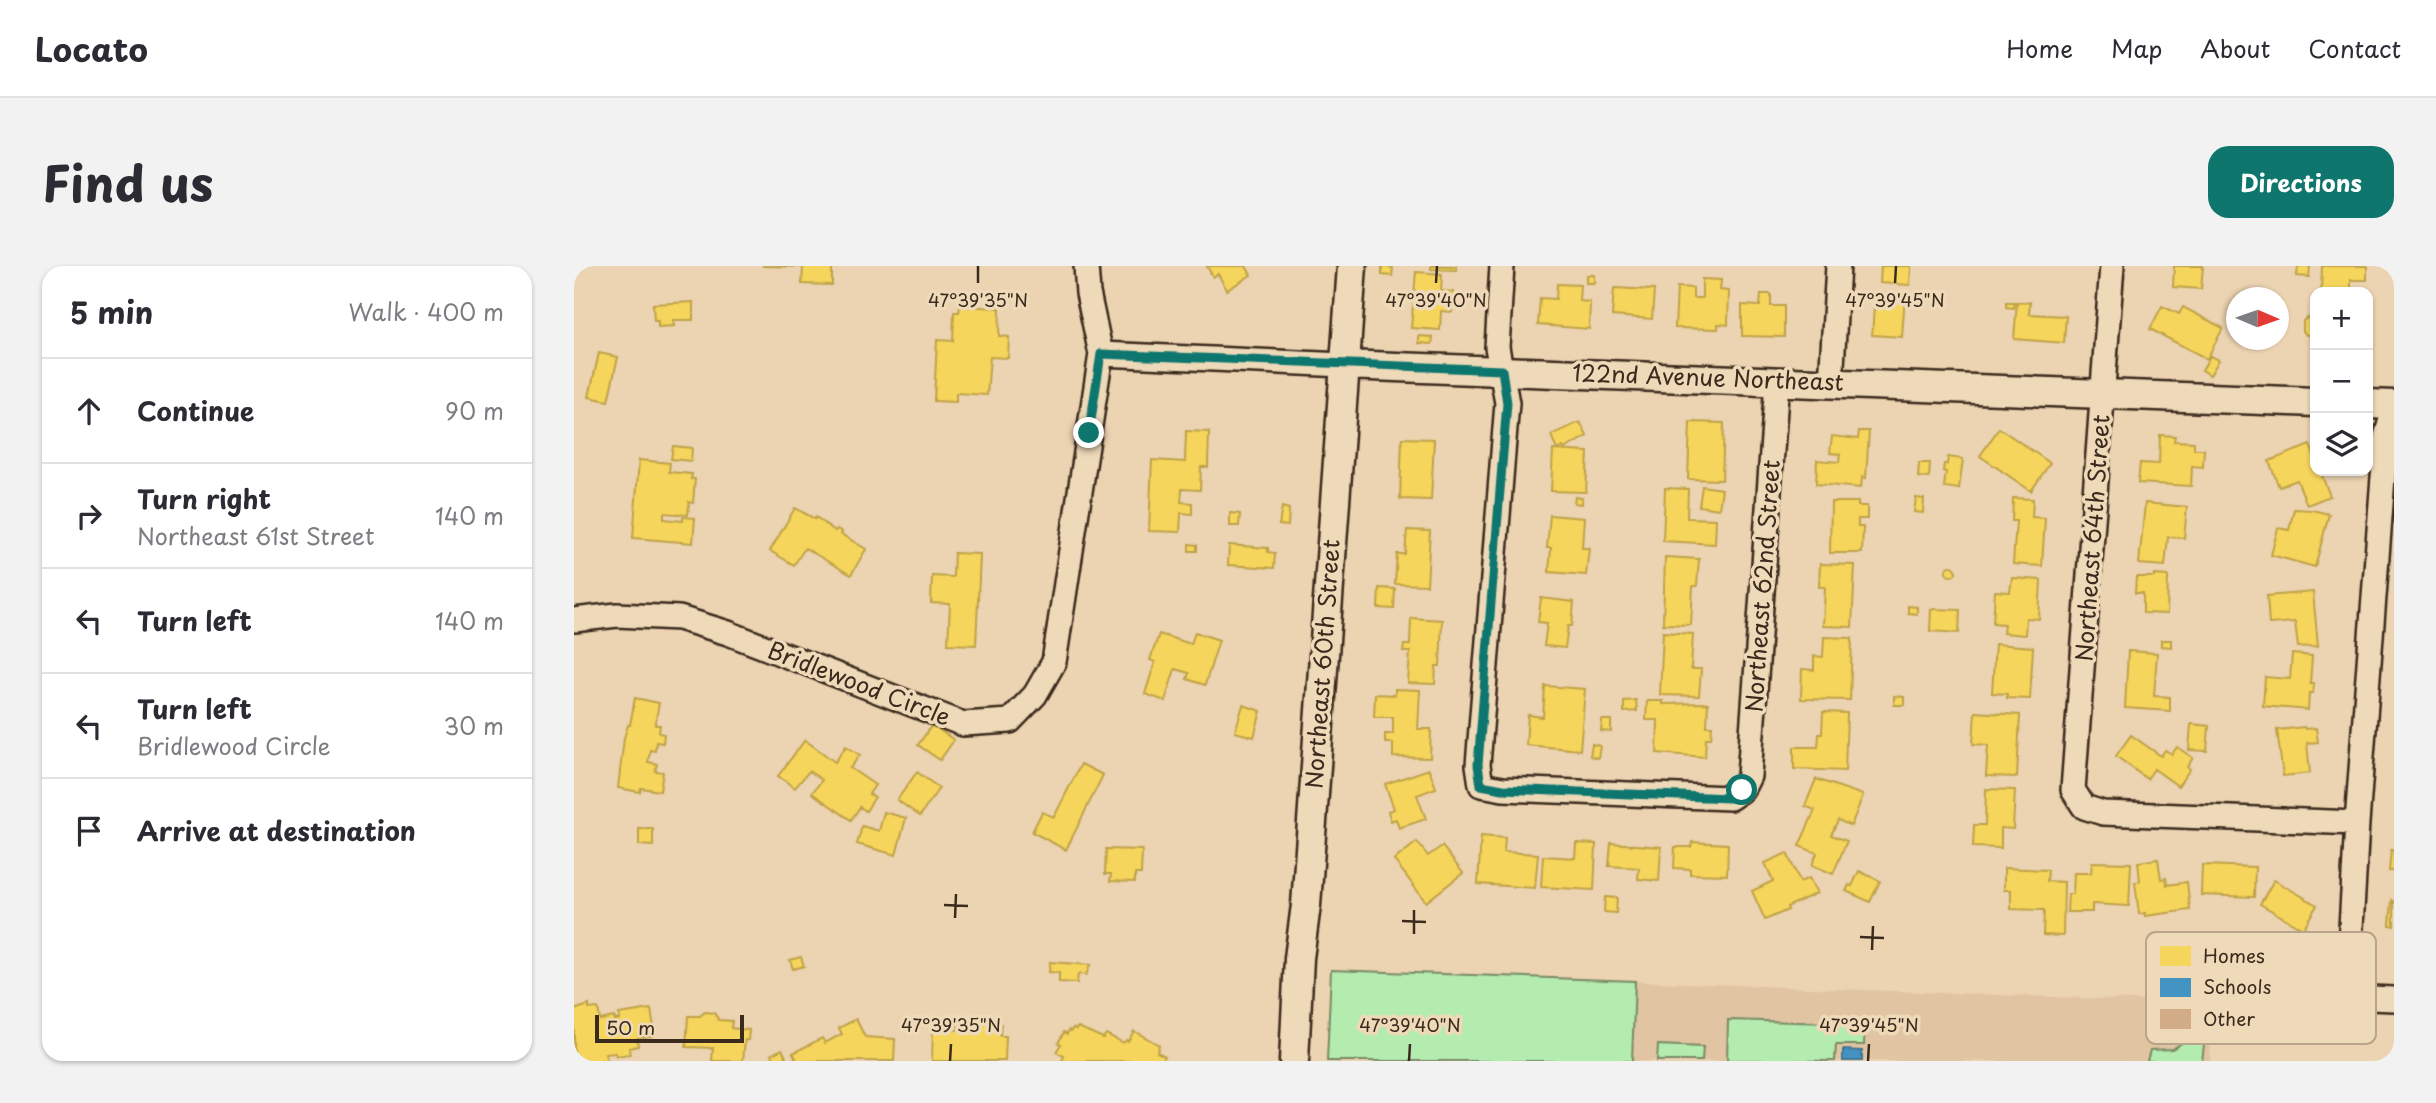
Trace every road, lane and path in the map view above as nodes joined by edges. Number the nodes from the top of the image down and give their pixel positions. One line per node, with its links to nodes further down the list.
1 (1086, 266): 6 (street, Bridlewood Circle)
2 (1352, 266): 7 (street, Northeast 60th Street)
3 (1503, 266): 8 (street)
4 (1838, 266): 10 (street)
5 (2112, 266): 11 (street, Northeast 64th Street)
6 (1101, 354): 7 (street, 122nd Avenue Northeast); 15 (street, Bridlewood Circle)
7 (1344, 365): 8 (street, 122nd Avenue Northeast); 20 (street, Northeast 60th Street)
8 (1502, 370): 9 (street, 122nd Avenue Northeast); 9 (street, Northeast 62nd Street)
9 (1777, 381): 10 (street, 122nd Avenue Northeast)
10 (1831, 383): 11 (street, 122nd Avenue Northeast)
11 (2104, 393): 12 (street, 122nd Avenue Northeast); 16 (street, Northeast 64th Street)
12 (2310, 402)
13 (2373, 405): 14 (street)
14 (2394, 407): 16 (street)
15 (574, 620)
16 (2357, 823): 17 (street)
17 (2351, 932)
18 (2376, 998): 19 (street)
19 (2394, 999)
20 (1294, 1061)

